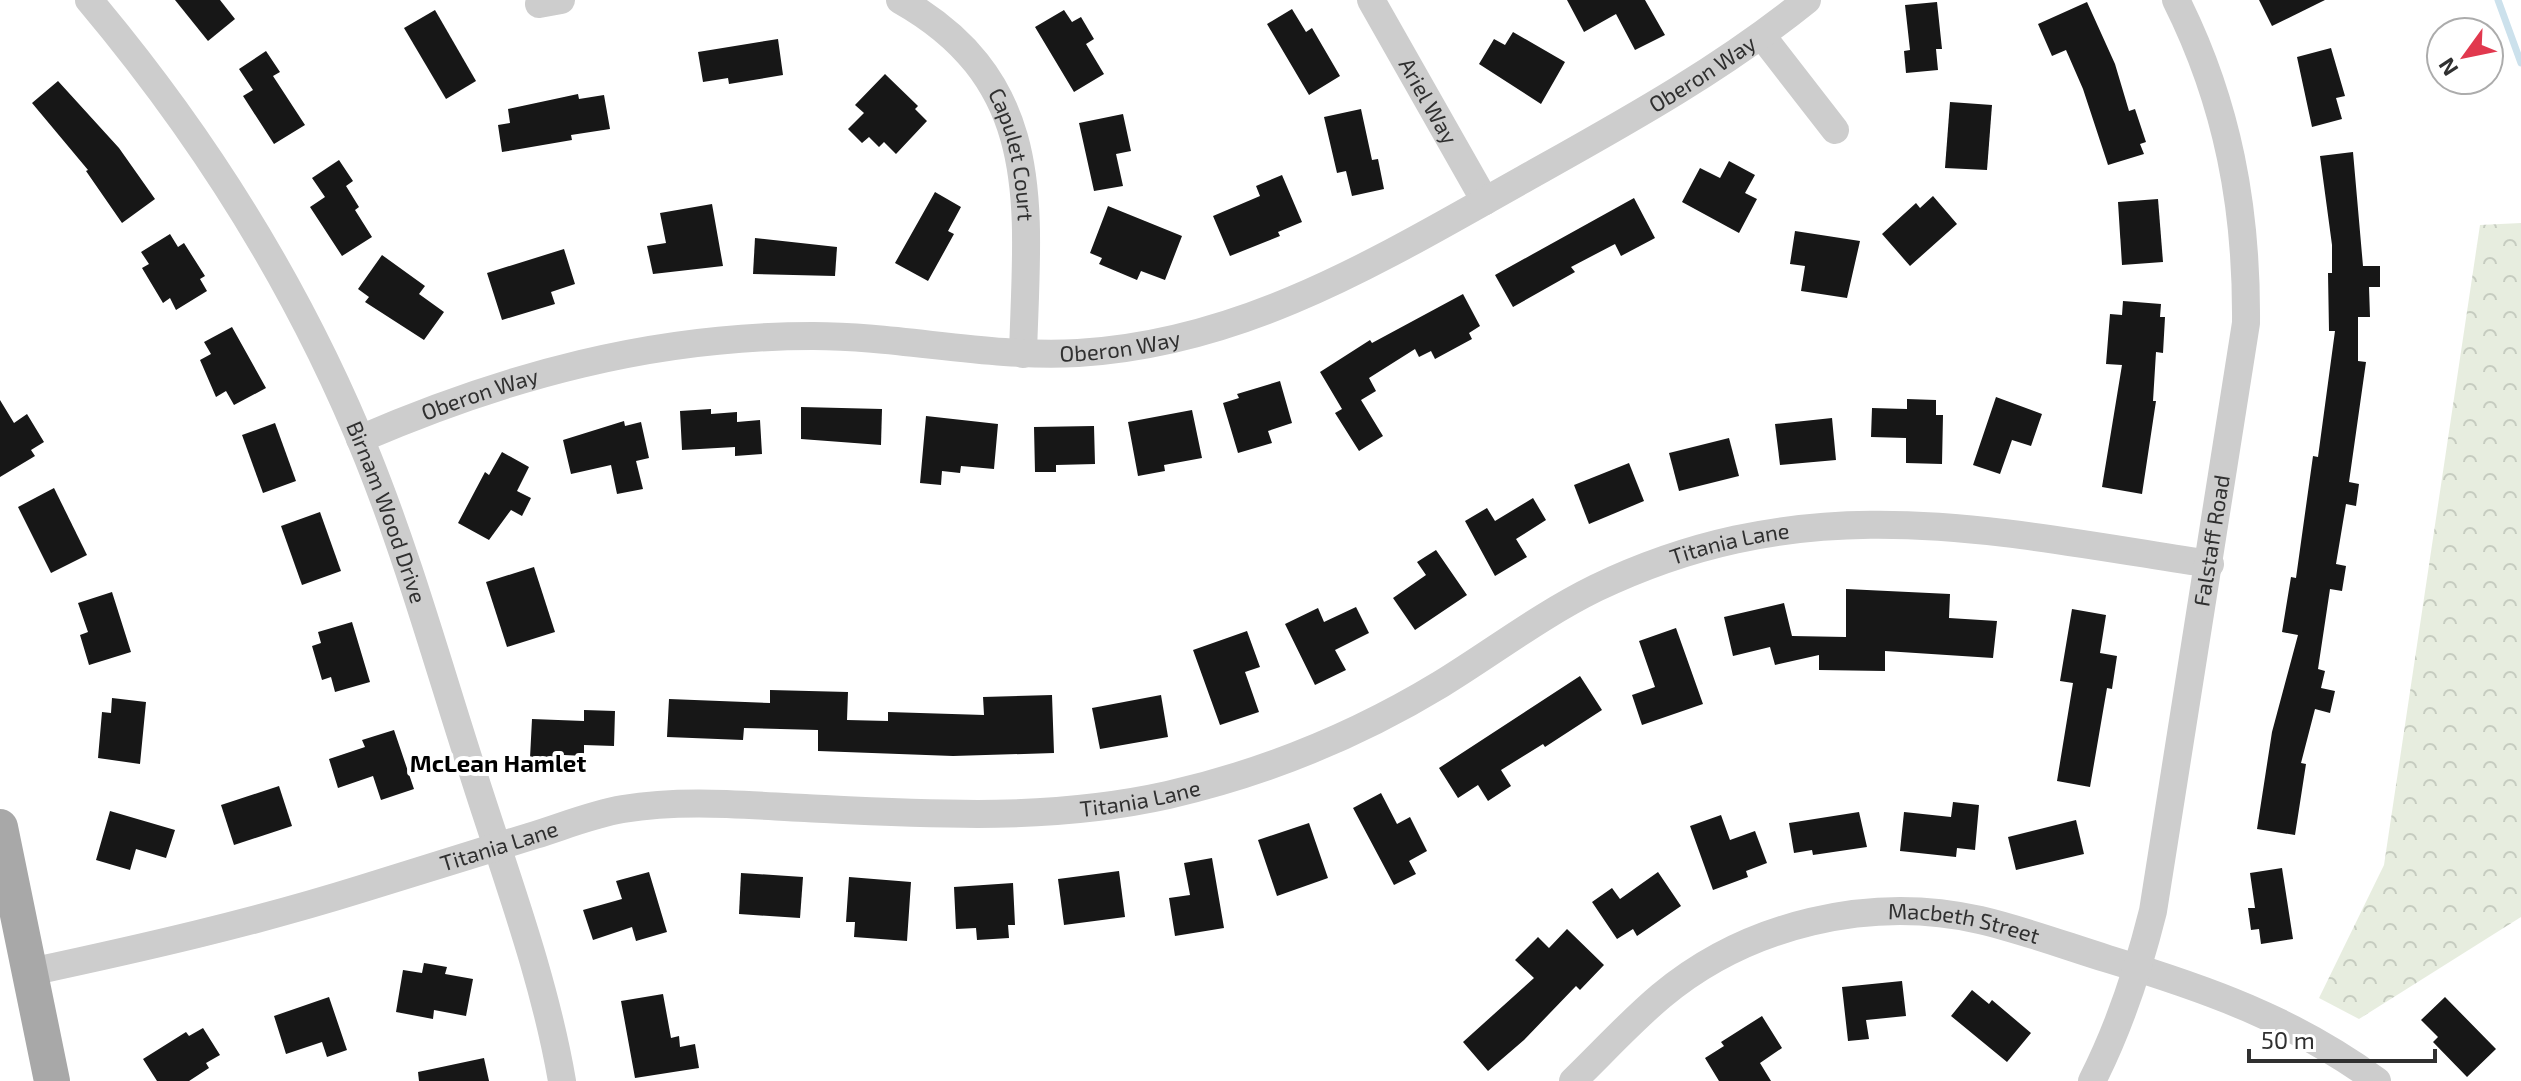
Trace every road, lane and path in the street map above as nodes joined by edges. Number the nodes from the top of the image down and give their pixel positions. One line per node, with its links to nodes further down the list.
1 (89, 0): 10 (street, Birnam Wood Drive)
2 (900, 0): 9 (street, Capulet Court)
3 (1371, 0): 8 (street, Ariel Way)
4 (1807, 0): 6 (street, Oberon Way)
5 (2176, 0): 11 (street, Falstaff Road)
6 (1762, 36): 7 (street); 8 (street, Oberon Way)
7 (1835, 130)
8 (1485, 201): 9 (street, Oberon Way)
9 (1023, 354): 10 (street, Oberon Way)
10 (360, 439): 13 (street, Birnam Wood Drive)
11 (2210, 564): 13 (street, Titania Lane); 14 (street, Falstaff Road)
12 (0, 827): 15 (main road)
13 (496, 847): 15 (street, Titania Lane); 17 (street, Birnam Wood Drive)
14 (2139, 968): 18 (street, Macbeth Street); 19 (street, Falstaff Road); 20 (street, Macbeth Street)
15 (30, 972): 16 (main road)
16 (52, 1081)
17 (562, 1081)
18 (1573, 1081)
19 (2092, 1081)
20 (2377, 1081)

